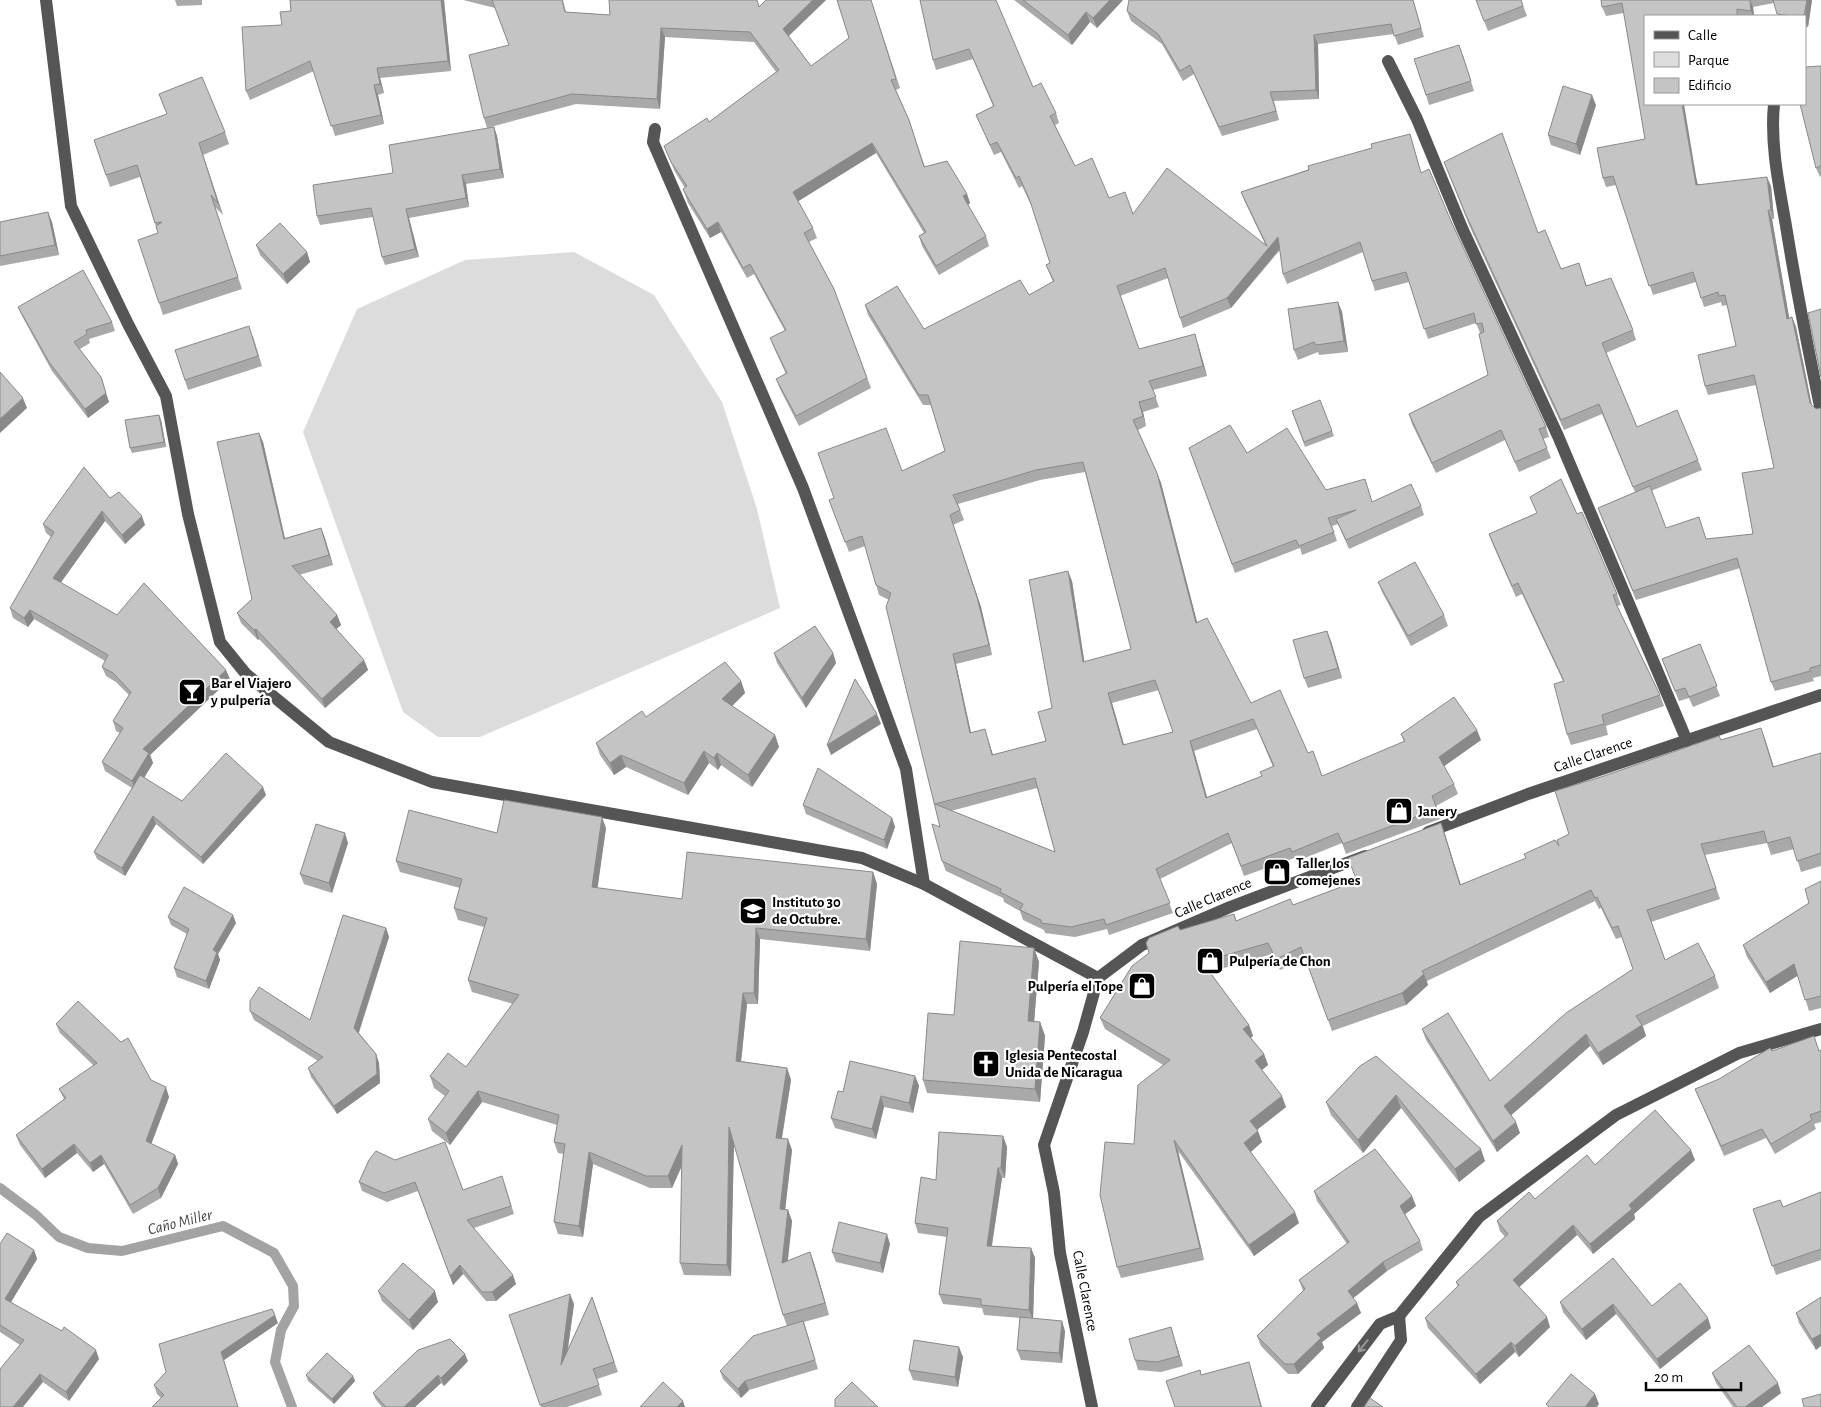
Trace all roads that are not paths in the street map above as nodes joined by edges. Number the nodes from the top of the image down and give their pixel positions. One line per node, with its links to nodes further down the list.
1 (46, 0): 10 (street)
2 (1388, 61): 7 (street)
3 (1774, 105): 5 (street)
4 (655, 129): 10 (street)
5 (1821, 410)
6 (1821, 695): 7 (street, Calle Clarence)
7 (1687, 741): 8 (street, Calle Clarence)
8 (1419, 836)
9 (1373, 853): 11 (street, Calle Clarence)
10 (924, 884): 11 (street)
11 (1098, 978): 14 (street, Calle Clarence)
12 (1821, 1029): 13 (street)
13 (1399, 1316): 15 (street, one-way to 15); 16 (street)
14 (1092, 1407)
15 (1316, 1407)
16 (1356, 1407)

